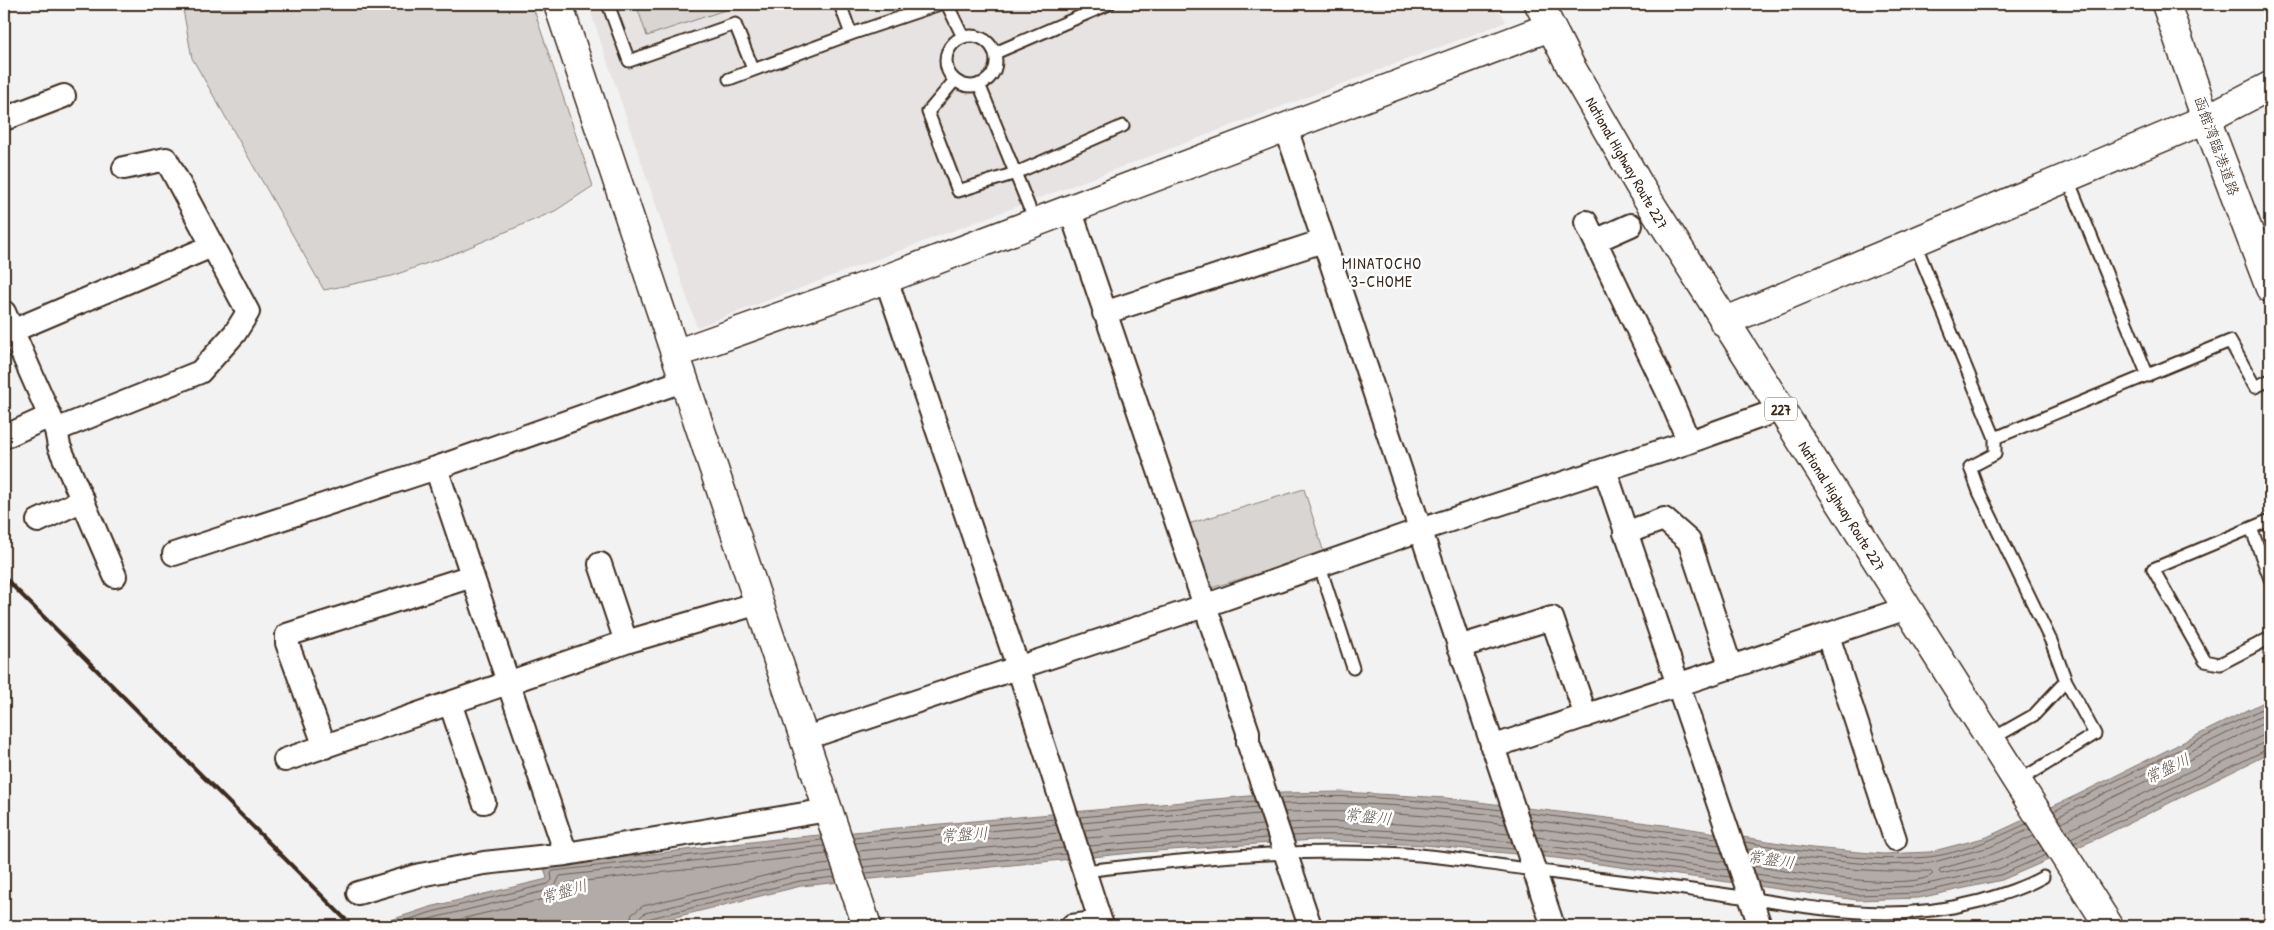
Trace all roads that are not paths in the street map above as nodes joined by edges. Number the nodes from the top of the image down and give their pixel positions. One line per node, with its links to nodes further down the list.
1 (558, 4): 36 (main road)
2 (608, 4): 12 (lane)
3 (840, 4): 9 (lane)
4 (940, 4): 9 (lane)
5 (947, 4): 10 (lane)
6 (1109, 4): 11 (lane)
7 (2166, 4): 19 (main road, 函館湾臨港道路)
8 (1545, 15): 21 (main road); 35 (main road, National Highway Route 227 / 227)
9 (851, 34): 12 (lane)
10 (963, 37): 11 (lane); 14 (lane)
11 (995, 53): 15 (lane)
12 (754, 69): 13 (lane)
13 (729, 78)
14 (955, 80): 15 (lane); 23 (lane)
15 (979, 84): 23 (lane)
16 (2270, 86): 19 (main road)
17 (64, 96): 18 (street)
18 (4, 119)
19 (2206, 119): 24 (main road); 32 (main road, 函館湾臨港道路)
20 (1123, 126): 23 (lane)
21 (1286, 128): 26 (main road); 28 (street)
22 (124, 168): 30 (street)
23 (1016, 173): 25 (lane)
24 (2067, 177): 29 (main road); 37 (lane)
25 (1029, 207)
26 (1070, 209): 31 (main road); 33 (street)
27 (1631, 225): 44 (street)
28 (1323, 241): 33 (street); 51 (street)
29 (1914, 241): 35 (main road); 43 (lane)
30 (212, 246): 34 (street); 41 (street)
31 (886, 278): 36 (main road); 66 (street)
32 (2270, 288)
33 (1104, 312): 60 (street)
34 (6, 319): 41 (street)
35 (1724, 322): 40 (main road, National Highway Route 227 / 227)
36 (675, 354): 38 (main road)
37 (2148, 376): 39 (lane); 43 (lane)
38 (685, 380): 45 (street); 59 (main road)
39 (2270, 380)
40 (1780, 409): 44 (street); 61 (main road, National Highway Route 227 / 227)
41 (53, 423): 42 (street); 47 (street)
42 (4, 437)
43 (1995, 438): 69 (lane)
44 (1689, 442): 46 (street)
45 (436, 468): 53 (street); 57 (street)
46 (1605, 470): 51 (street); 52 (street)
47 (83, 500): 49 (street); 56 (street)
48 (2270, 520): 50 (lane)
49 (38, 521)
50 (2251, 528): 58 (lane); 63 (lane)
51 (1420, 530): 55 (street); 65 (street)
52 (1625, 532): 68 (street); 71 (street)
53 (174, 554)
54 (600, 564): 64 (street)
55 (1319, 564): 60 (street); 67 (lane)
56 (115, 576)
57 (472, 576): 70 (street); 76 (street)
58 (2270, 579)
59 (759, 603): 64 (street); 74 (main road)
60 (1204, 606): 66 (street); 83 (street)
61 (1907, 608): 62 (street); 75 (main road, National Highway Route 227 / 227)
62 (1828, 636): 68 (street); 82 (street)
63 (2270, 638)
64 (626, 642): 70 (street)
65 (1459, 647): 73 (street); 77 (street)
66 (1018, 667): 74 (street); 86 (street)
67 (1352, 668)
68 (1731, 668): 71 (street)
69 (2066, 681): 75 (lane); 79 (lane)
70 (508, 682): 72 (street); 84 (street)
71 (1679, 685): 73 (street); 89 (street)
72 (450, 703): 76 (street); 80 (street)
73 (1586, 716): 77 (street)
74 (803, 739): 81 (main road)
75 (1990, 740): 79 (main road, National Highway Route 227 / 227)
76 (325, 747): 78 (street)
77 (1492, 747): 85 (street)
78 (285, 760)
79 (2017, 782): 96 (main road, National Highway Route 227 / 227)
80 (484, 802)
81 (830, 819): 84 (street); 91 (main road)
82 (1895, 839)
83 (1285, 852): 85 (lane); 86 (lane); 93 (street)
84 (566, 854): 88 (street)
85 (1532, 867): 89 (lane); 94 (street)
86 (1082, 868): 90 (street)
87 (2043, 877): 89 (lane)
88 (358, 893)
89 (1749, 895): 95 (street)
90 (1102, 924): 92 (street)
91 (867, 926)
92 (1072, 926)
93 (1310, 926)
94 (1553, 926)
95 (1760, 926)
96 (2109, 926)

